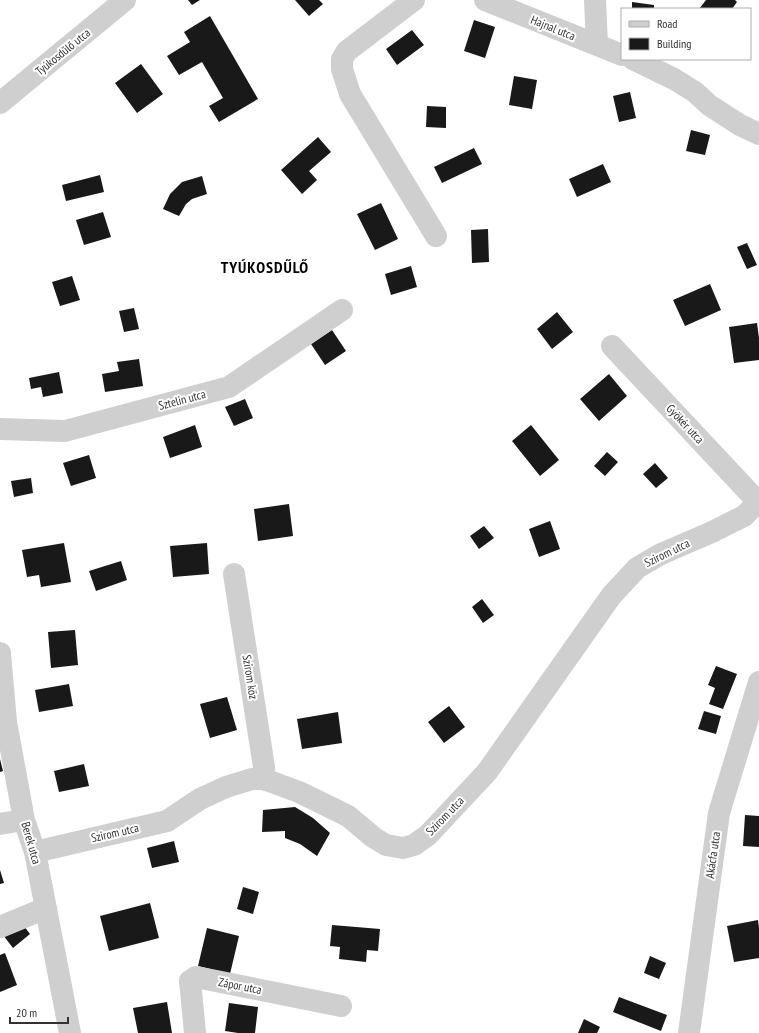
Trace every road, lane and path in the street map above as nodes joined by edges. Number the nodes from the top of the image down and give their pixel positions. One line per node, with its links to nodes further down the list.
1 (125, 0): 8 (street, Tyúkosdűlő utca)
2 (414, 0): 10 (street)
3 (485, 0): 5 (street, Hajnal utca)
4 (595, 0): 5 (street)
5 (597, 45): 6 (street, Hajnal utca)
6 (621, 55)
7 (635, 60): 9 (street)
8 (0, 103)
9 (759, 134)
10 (436, 236)
11 (342, 310): 13 (street, Sztelin utca)
12 (612, 346): 14 (street, Gyökér utca)
13 (0, 429)
14 (758, 502): 18 (street, Szirom utca)
15 (234, 574): 18 (street, Szirom köz)
16 (0, 653): 19 (street, Berek utca)
17 (759, 682): 27 (street, Akácfa utca)
18 (263, 779): 21 (street, Szirom utca)
19 (24, 820): 20 (street); 21 (street, Berek utca)
20 (0, 824)
21 (35, 852): 22 (street, Berek utca)
22 (46, 908): 23 (street); 25 (street, Berek utca)
23 (0, 927)
24 (342, 1006): 26 (street, Zápor utca)
25 (70, 1033)
26 (195, 1033)
27 (689, 1033)

